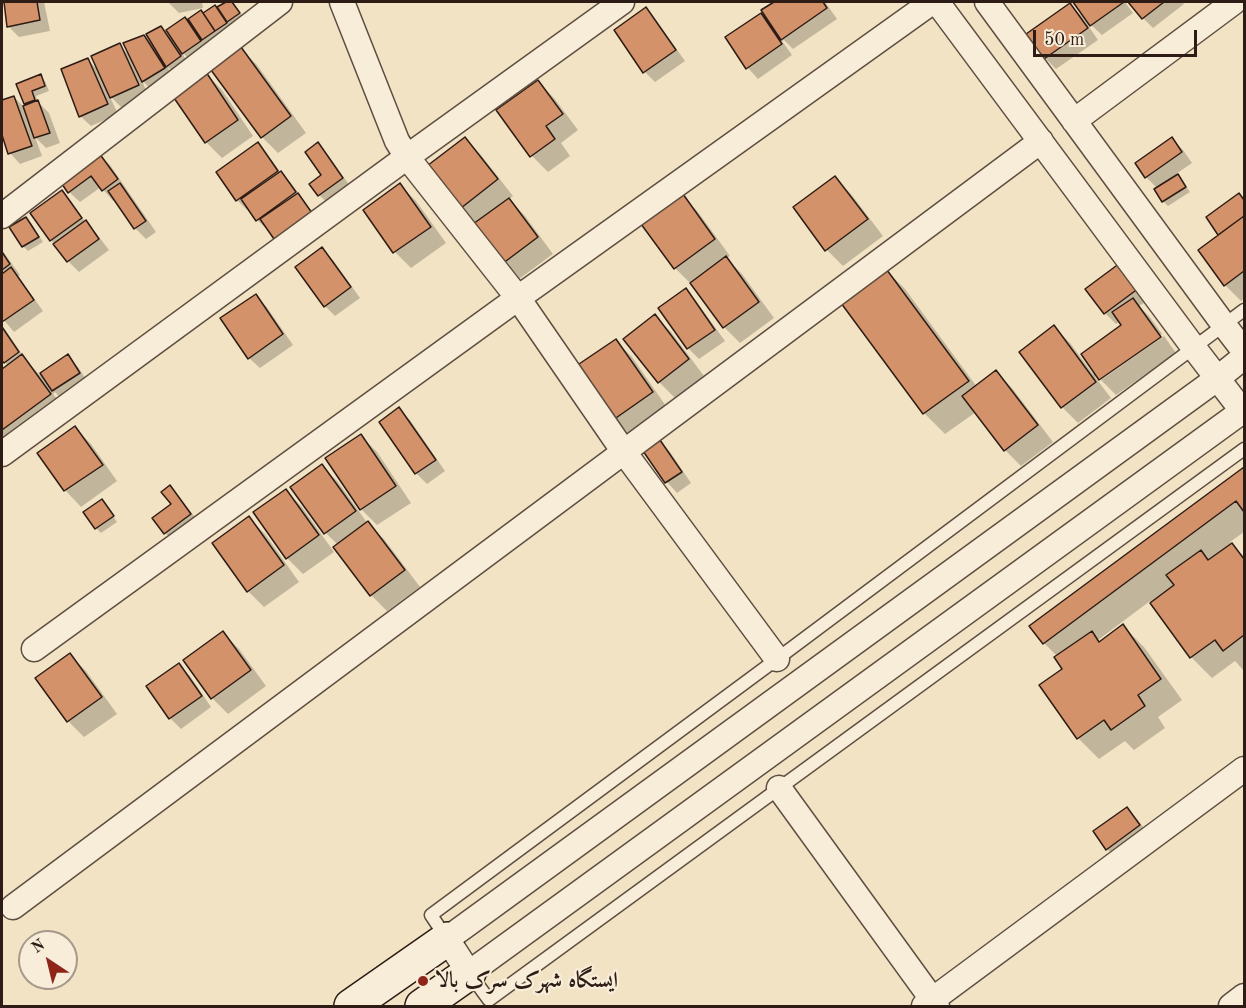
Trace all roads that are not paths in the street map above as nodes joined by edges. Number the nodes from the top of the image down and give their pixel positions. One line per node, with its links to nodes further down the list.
1 (280, 2): 11 (street)
2 (342, 2): 10 (street)
3 (622, 2): 10 (street)
4 (932, 2): 12 (street)
5 (937, 2): 9 (street)
6 (987, 2): 8 (street)
7 (1234, 2): 8 (street)
8 (1074, 121): 14 (street)
9 (1041, 141): 15 (street); 21 (street)
10 (407, 157): 12 (street); 22 (street)
11 (2, 216)
12 (518, 298): 21 (street); 23 (street)
13 (1245, 310): 14 (lane)
14 (1224, 325): 15 (lane); 16 (street)
15 (1194, 348): 18 (street); 24 (lane)
16 (1245, 351)
17 (1245, 357): 18 (street)
18 (1218, 378): 19 (street); 28 (street)
19 (1244, 411): 29 (street)
20 (1245, 449): 26 (lane)
21 (624, 452): 24 (street); 27 (street)
22 (2, 454)
23 (34, 649)
24 (777, 659): 28 (lane)
25 (1245, 769): 31 (street)
26 (779, 788): 29 (lane); 31 (street)
27 (13, 907)
28 (447, 939): 29 (street); 32 (main road)
29 (469, 974): 33 (main road)
30 (1245, 996): 34 (street)
31 (932, 1004)
32 (351, 1006)
33 (422, 1006)
34 (1231, 1006)

